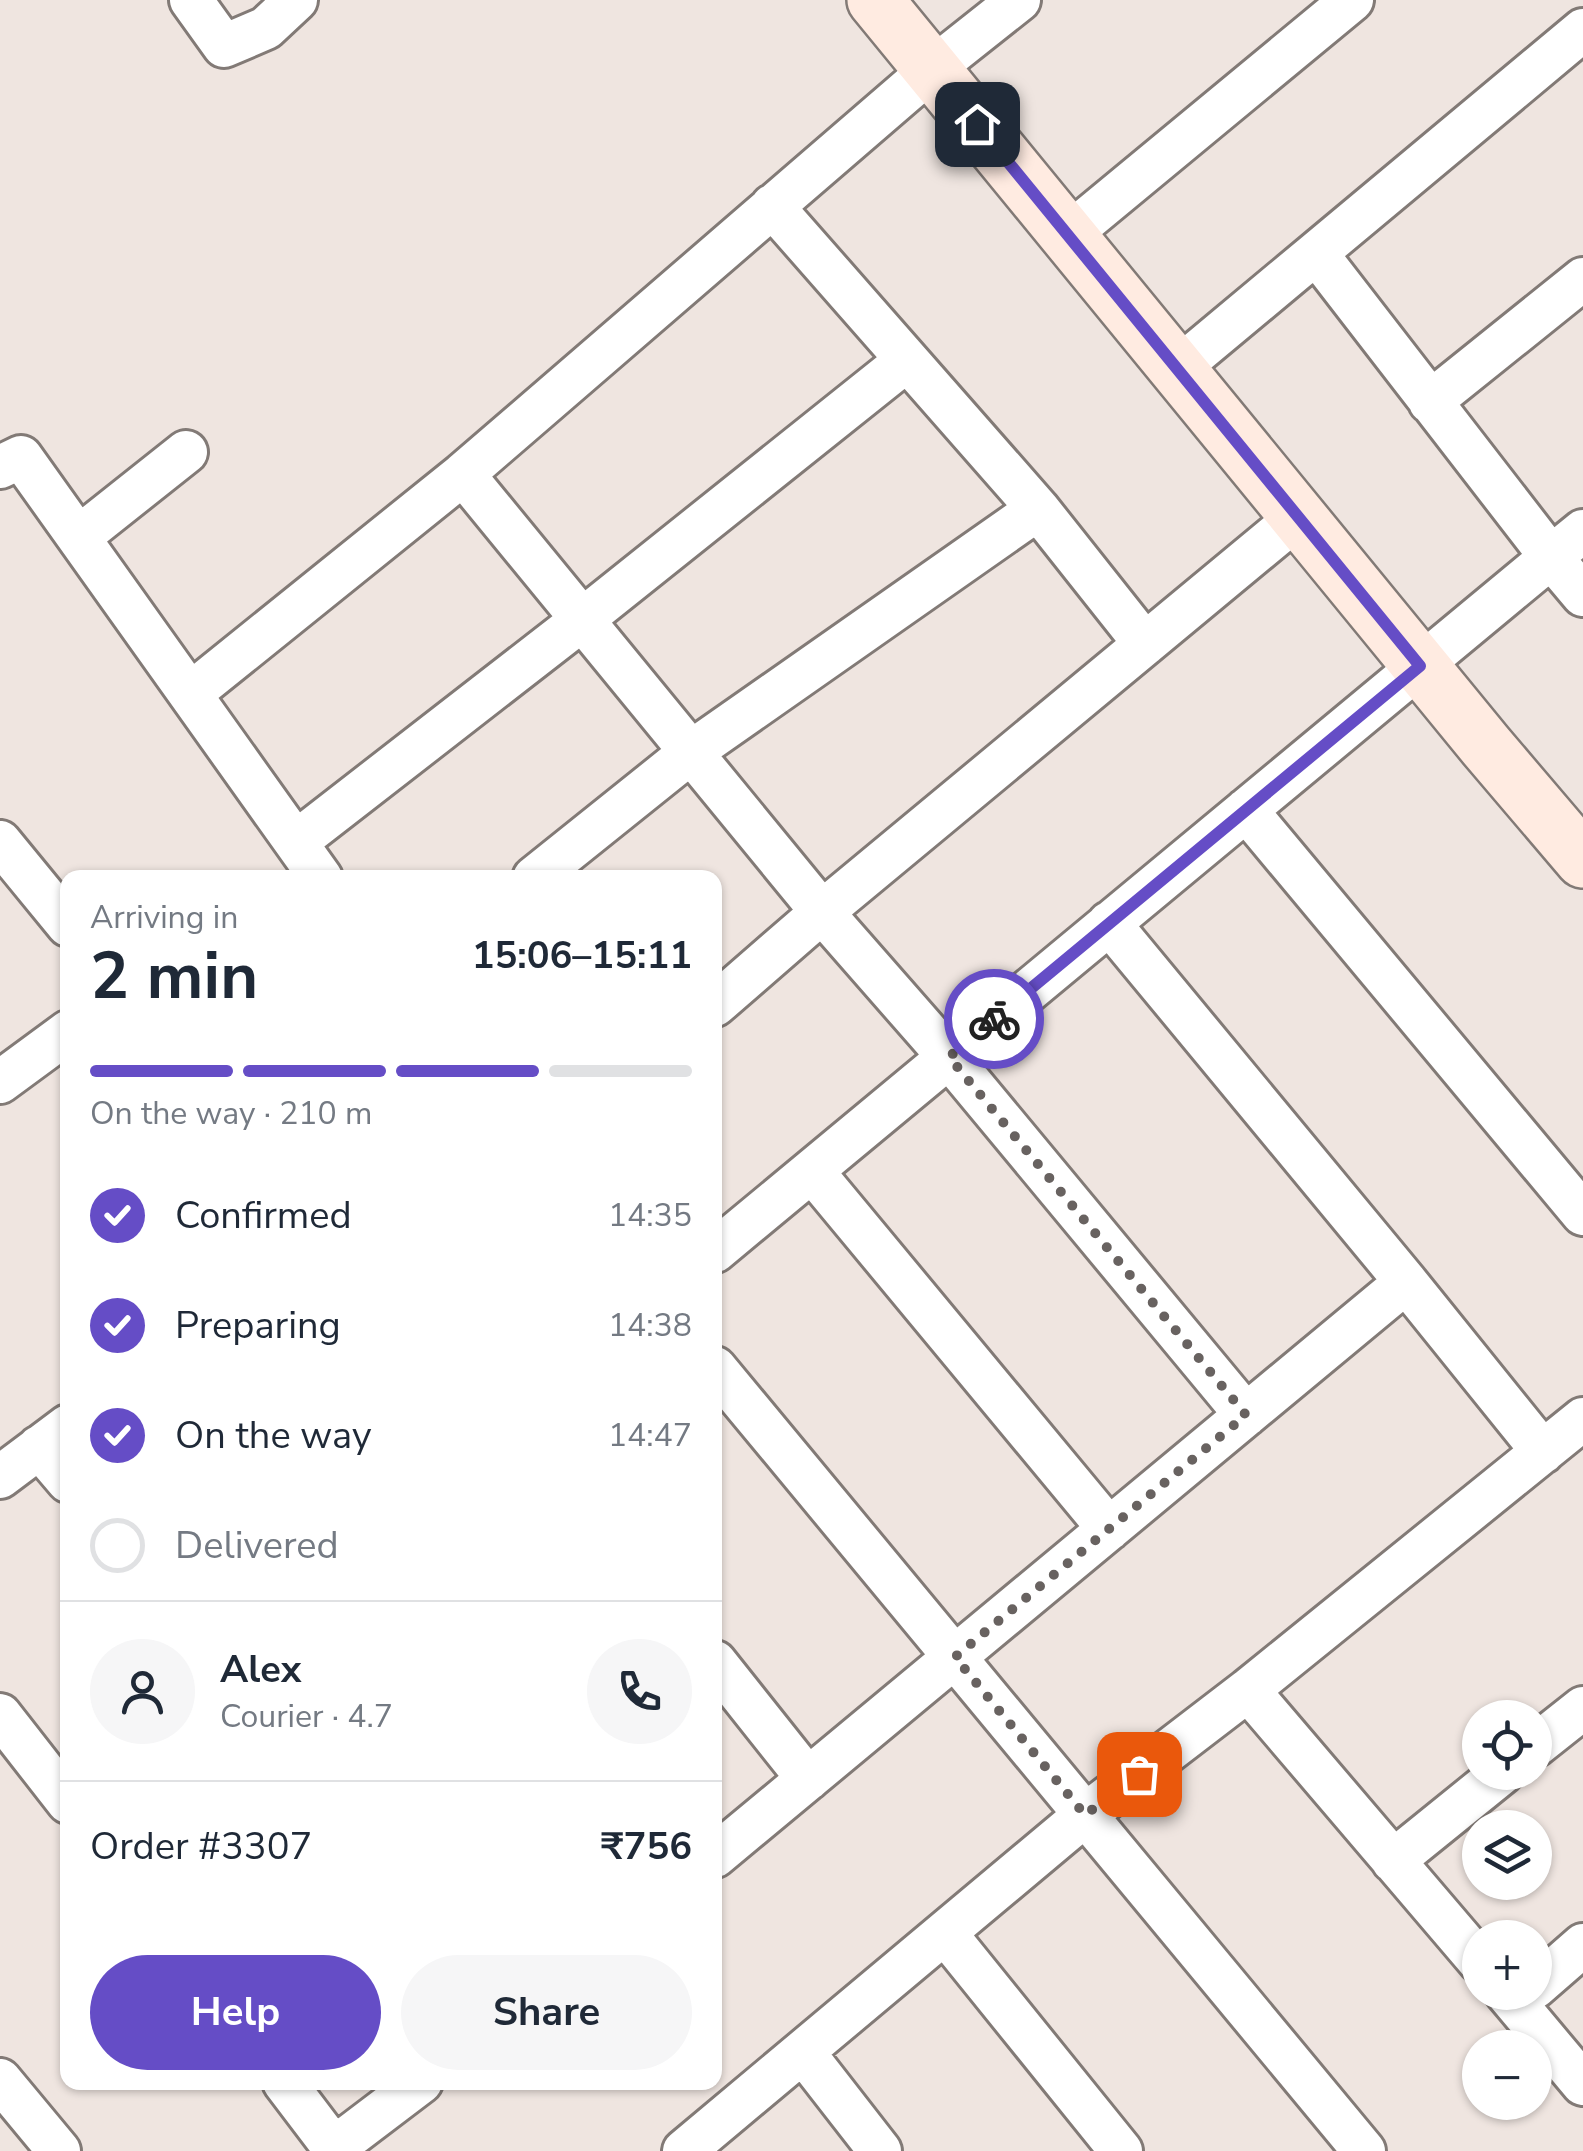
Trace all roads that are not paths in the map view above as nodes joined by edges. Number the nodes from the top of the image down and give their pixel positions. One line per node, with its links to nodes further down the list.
1 (190, 0): 2 (street)
2 (296, 0)
3 (876, 0): 7 (street)
4 (1018, 0): 7 (street)
5 (1352, 0): 9 (street)
6 (1583, 30): 10 (street)
7 (932, 69): 8 (street); 9 (street)
8 (772, 206): 12 (street); 17 (street)
9 (1068, 235): 13 (street)
10 (1316, 253): 13 (street); 14 (street)
11 (1583, 279): 14 (street)
12 (907, 360): 18 (street); 23 (street)
13 (1178, 370): 19 (street)
14 (1430, 402): 21 (street)
15 (186, 452): 20 (street)
16 (0, 467): 20 (street)
17 (463, 474): 23 (street); 26 (street)
18 (1038, 509): 24 (street); 27 (street)
19 (1298, 517): 24 (street); 25 (street)
20 (79, 537): 26 (street)
21 (1567, 544): 22 (street); 25 (street)
22 (1583, 595)
23 (583, 619): 27 (street); 30 (street)
24 (1145, 644): 34 (street)
25 (1420, 666): 28 (street); 31 (street)
26 (190, 694): 30 (street)
27 (692, 752): 33 (street); 34 (street)
28 (1246, 810): 36 (street); 42 (street)
29 (0, 842): 35 (street)
30 (296, 842): 32 (street)
31 (1583, 860)
32 (316, 870)
33 (544, 870)
34 (822, 912): 37 (street); 39 (street)
35 (60, 915)
36 (1109, 924): 39 (street); 44 (street)
37 (722, 999)
38 (60, 1038): 40 (street)
39 (949, 1057): 41 (street); 46 (street)
40 (0, 1082)
41 (812, 1171): 43 (street); 51 (street)
42 (1583, 1214)
43 (722, 1245)
44 (1406, 1282): 46 (street); 49 (street)
45 (722, 1376): 52 (street)
46 (1246, 1415): 51 (street)
47 (1583, 1419): 49 (street)
48 (53, 1437): 50 (street)
49 (1542, 1452): 54 (street)
50 (0, 1477)
51 (1109, 1530): 52 (street)
52 (955, 1657): 58 (street); 61 (street)
53 (722, 1671): 58 (street)
54 (1248, 1690): 61 (street); 63 (street)
55 (1583, 1708): 57 (street)
56 (0, 1714): 60 (street)
57 (1552, 1733)
58 (808, 1779): 62 (street)
59 (1481, 1790): 63 (street)
60 (60, 1792)
61 (1085, 1815): 64 (street); 74 (street)
62 (722, 1850)
63 (1394, 1861): 65 (street)
64 (945, 1932): 69 (street); 79 (street)
65 (1462, 1941)
66 (1583, 1945): 67 (street)
67 (1552, 1970)
68 (1532, 2010): 71 (street)
69 (803, 2052): 77 (street); 78 (street)
70 (0, 2080): 76 (street)
71 (1583, 2084)
72 (290, 2090): 75 (street)
73 (411, 2090): 75 (street)
74 (1352, 2147)
75 (333, 2150)
76 (59, 2151)
77 (684, 2151)
78 (880, 2151)
79 (1121, 2151)

